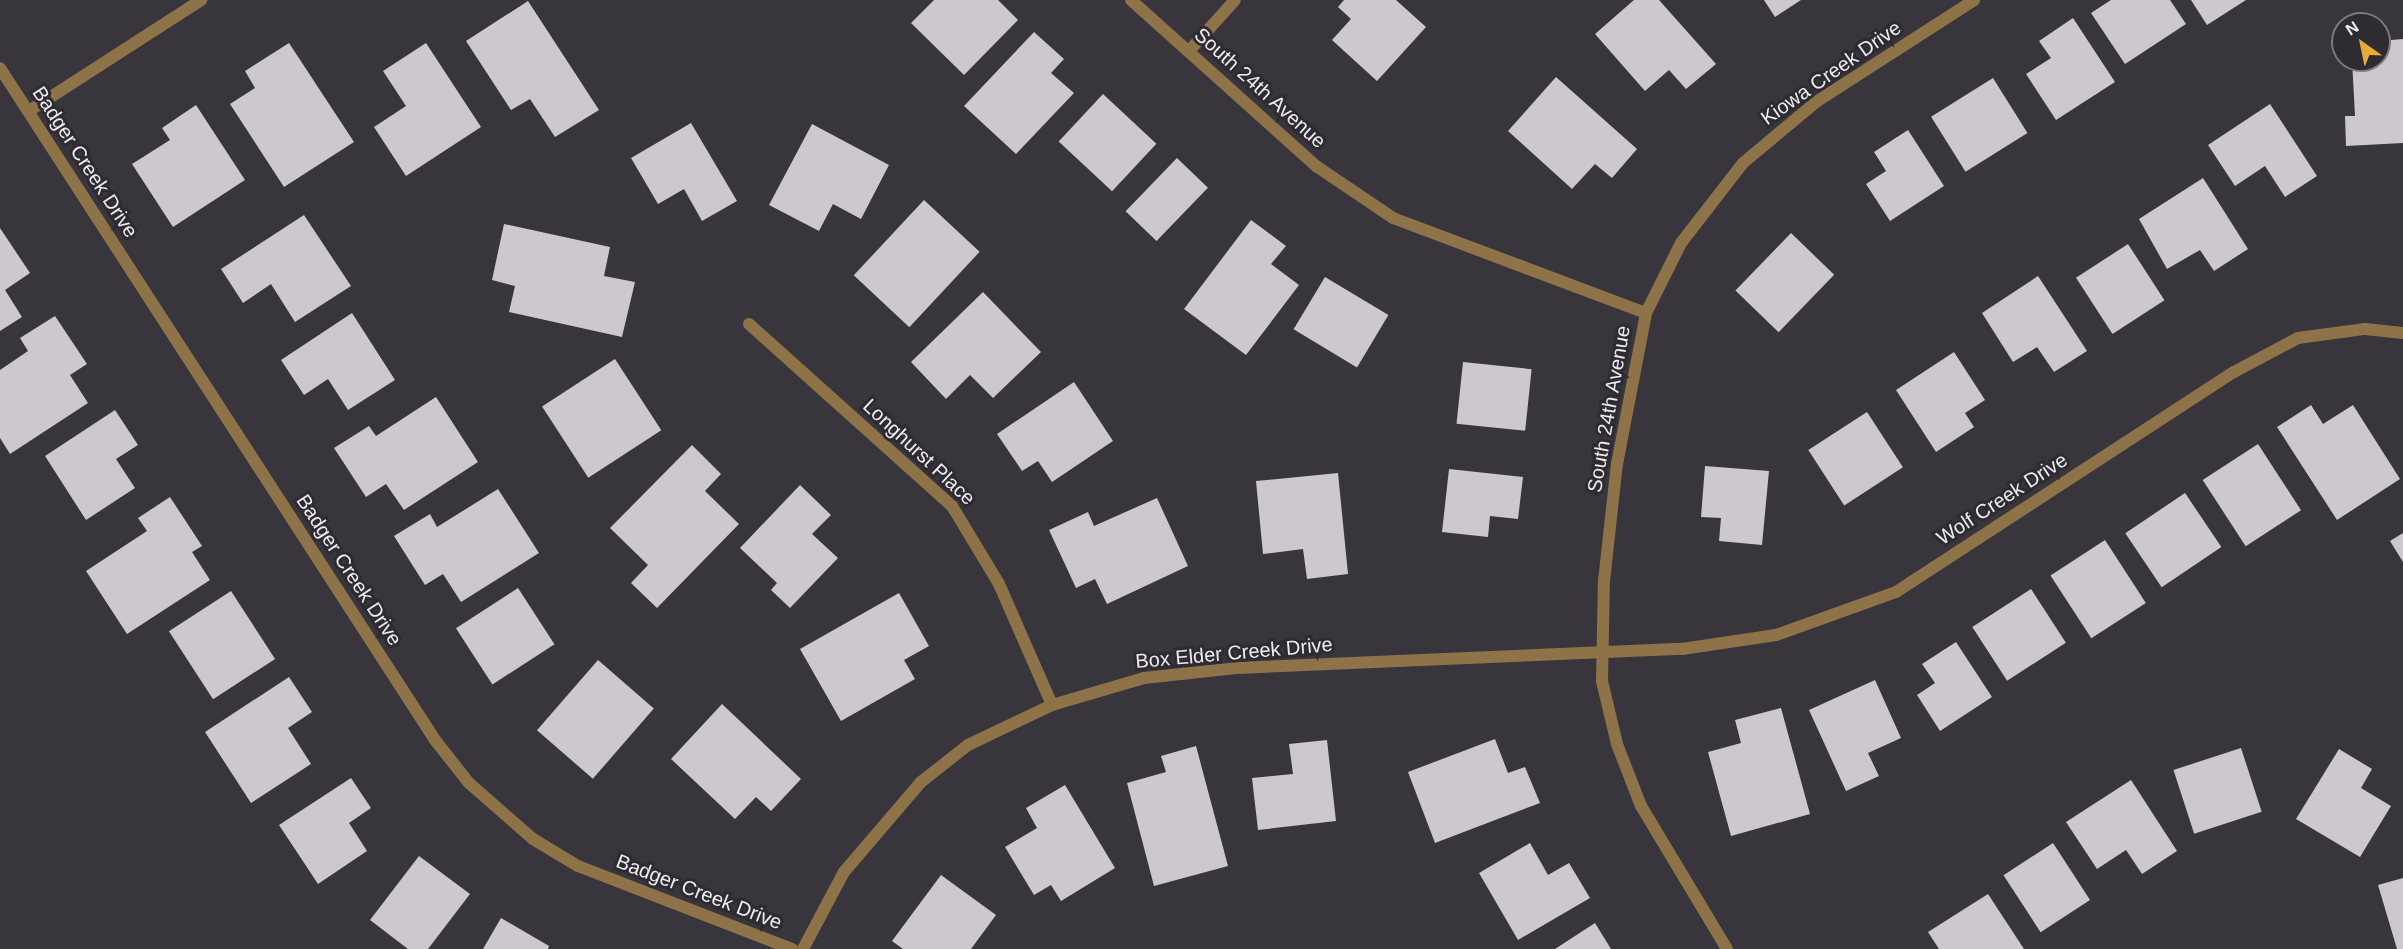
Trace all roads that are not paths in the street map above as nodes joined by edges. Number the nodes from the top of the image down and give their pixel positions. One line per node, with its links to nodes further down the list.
1 (201, 0): 7 (street)
2 (1131, 0): 5 (street, South 24th Avenue)
3 (1235, 0): 5 (street)
4 (1974, 0): 8 (street, Kiowa Creek Drive)
5 (1190, 50): 8 (street, South 24th Avenue)
6 (0, 68): 7 (street, Badger Creek Drive)
7 (29, 111): 13 (street, Badger Creek Drive)
8 (1646, 313): 11 (street, South 24th Avenue)
9 (749, 324): 12 (street, Longhurst Place)
10 (2403, 333): 11 (street, Wolf Creek Drive)
11 (1602, 650): 12 (street, Box Elder Creek Drive); 15 (street, South 24th Avenue)
12 (1052, 705): 14 (street, Box Elder Creek Drive)
13 (792, 949)
14 (803, 949)
15 (1727, 949)

